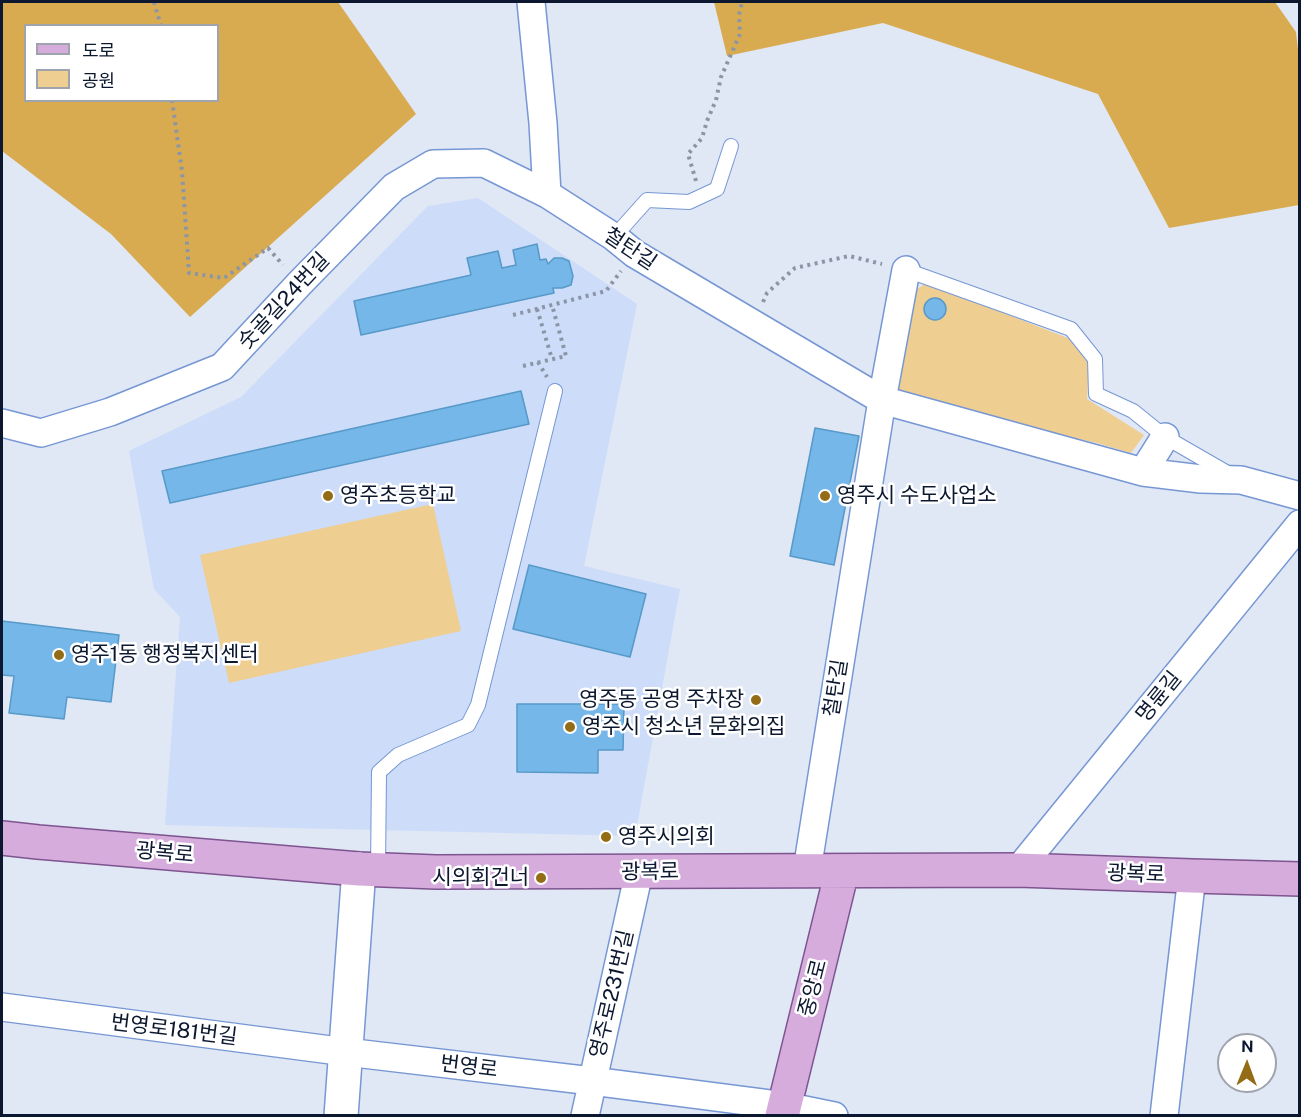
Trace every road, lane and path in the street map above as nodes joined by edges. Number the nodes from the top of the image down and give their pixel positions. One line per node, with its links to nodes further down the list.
1 (154, 2): 4 (path)
2 (531, 2): 7 (street)
3 (742, 2): 8 (path)
4 (160, 24)
5 (172, 102): 12 (path)
6 (731, 146): 8 (lane)
7 (547, 194): 9 (street, 철탄길); 12 (street, 숫골길24번길)
8 (683, 201): 9 (lane)
9 (614, 237): 10 (street, 철탄길)
10 (634, 254): 13 (path); 16 (street, 철탄길)
11 (906, 270): 16 (path); 20 (street, 철탄길); 22 (lane)
12 (300, 283): 21 (street, 숫골길24번길)
13 (552, 305): 14 (path); 17 (path)
14 (537, 309): 15 (path); 17 (path)
15 (513, 315)
16 (754, 324): 20 (street, 철탄길)
17 (552, 359): 18 (path)
18 (523, 366)
19 (555, 391): 28 (lane)
20 (882, 400): 23 (street); 29 (street, 철탄길)
21 (2, 423)
22 (1165, 437): 23 (street); 24 (lane)
23 (1143, 472): 24 (street)
24 (1241, 480): 25 (street)
25 (1299, 496)
26 (1299, 524): 30 (street, 명륜길)
27 (2, 838): 28 (main road, 광복로)
28 (369, 870): 32 (main road, 광복로); 36 (street)
29 (807, 870): 31 (main road, 광복로); 32 (main road, 광복로)
30 (1018, 870): 31 (main road, 광복로); 33 (main road, 광복로)
31 (842, 871): 38 (main road, 중앙로)
32 (639, 872): 37 (street, 영주로231번길)
33 (1192, 876): 34 (main road, 광복로); 42 (street)
34 (1299, 879)
35 (2, 1007): 36 (street, 번영로181번길)
36 (346, 1052): 37 (street, 번영로); 39 (street)
37 (592, 1081): 38 (street); 40 (street, 영주로231번길)
38 (783, 1111): 41 (street)
39 (341, 1116)
40 (585, 1116)
41 (834, 1116)
42 (1164, 1116)

